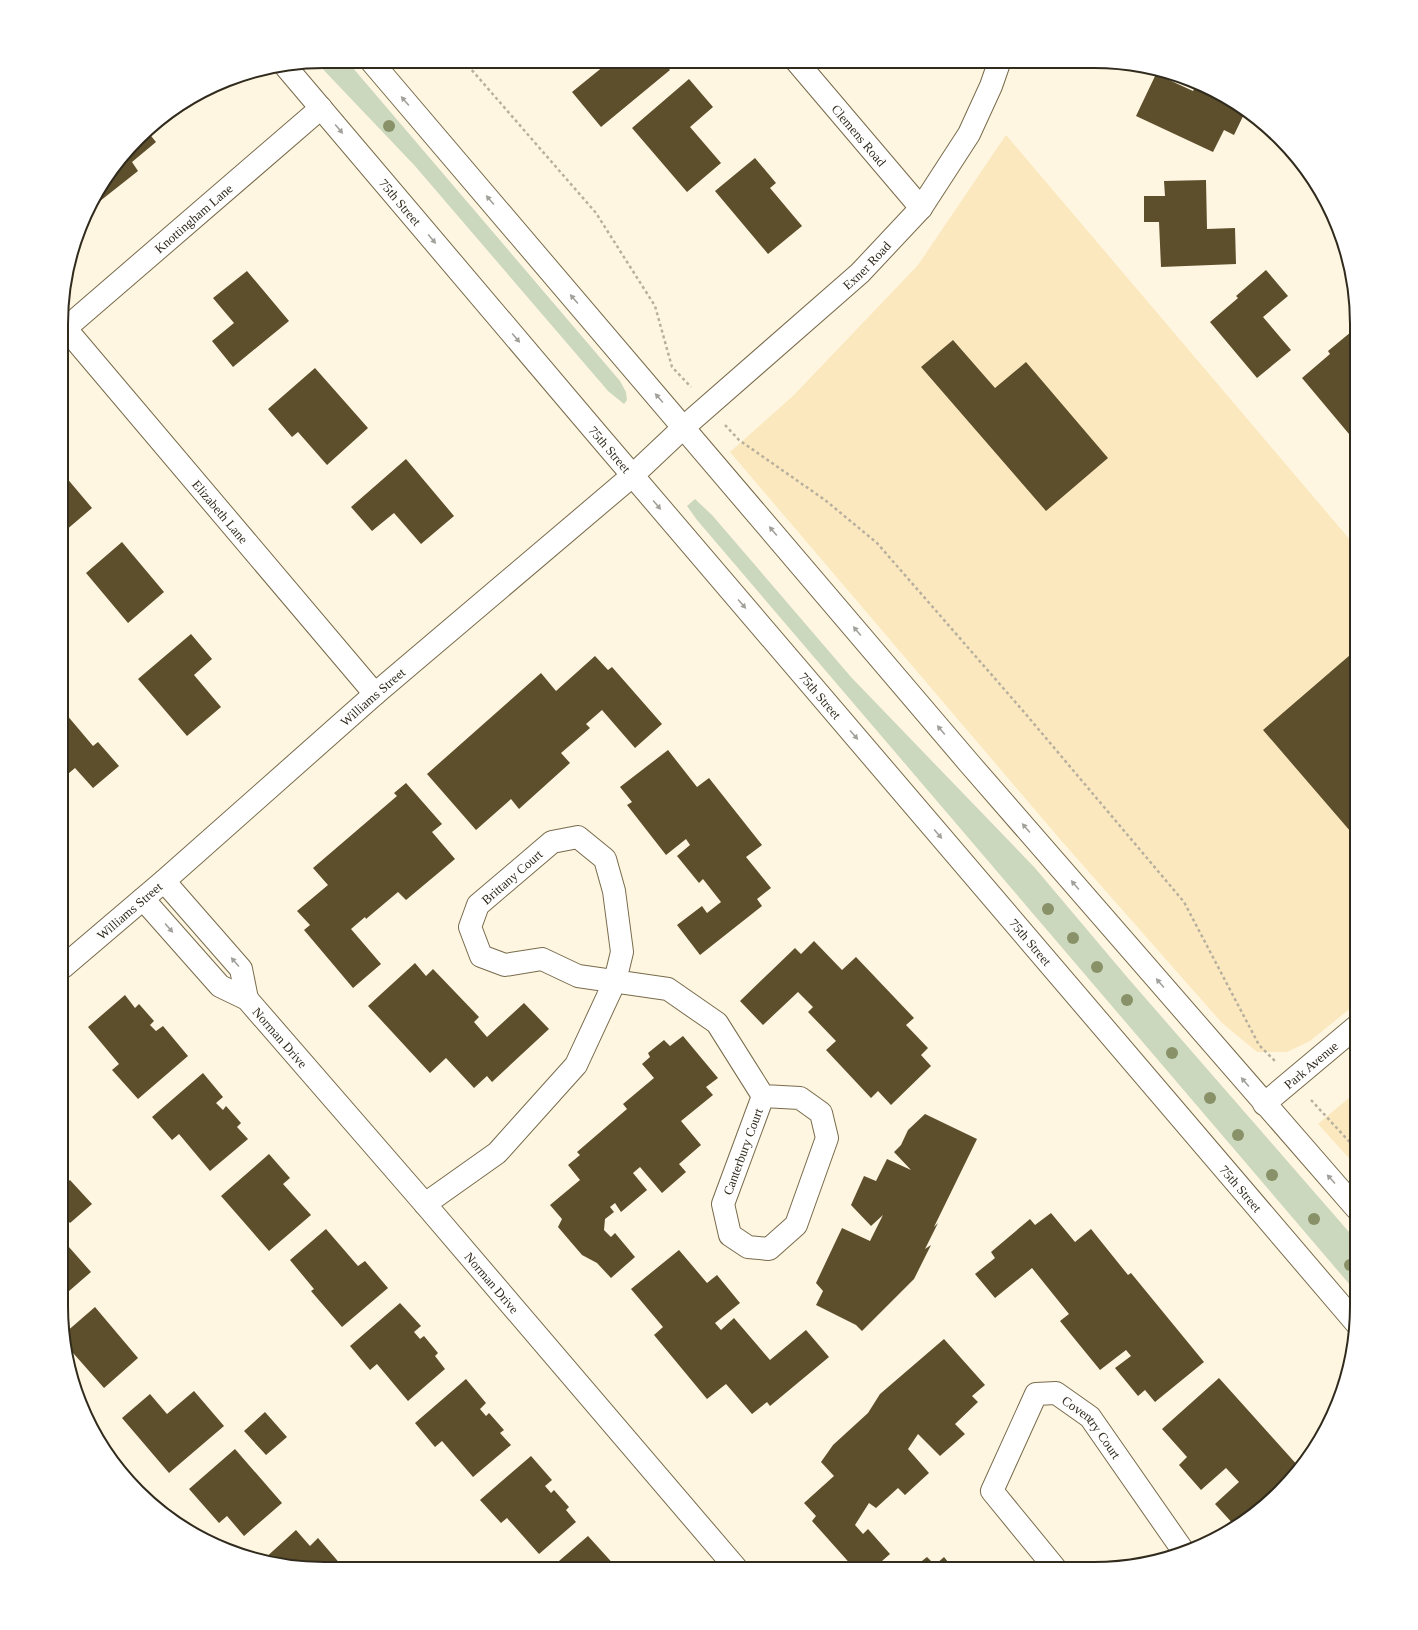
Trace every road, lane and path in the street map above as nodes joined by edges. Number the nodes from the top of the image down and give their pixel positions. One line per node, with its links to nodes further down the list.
1 (377, 68): 11 (street, one-way to 1)
2 (470, 68): 10 (path)
3 (802, 68): 7 (street, Clemens Road)
4 (997, 68): 7 (street, Exner Road)
5 (289, 70): 6 (street, 75th Street)
6 (321, 108): 8 (street, Knottingham Lane); 13 (street, 75th Street, one-way to 13)
7 (921, 208): 11 (street, Exner Road)
8 (68, 327)
9 (68, 331): 14 (street, Elizabeth Lane)
10 (672, 367)
11 (684, 428): 13 (street, Williams Street); 23 (street, one-way to 11)
12 (738, 440): 21 (path)
13 (632, 476): 14 (street, Williams Street); 28 (street, 75th Street, one-way to 28)
14 (375, 694): 15 (street, Williams Street)
15 (164, 881): 16 (street, Williams Street); 19 (street, Norman Drive, one-way to 15)
16 (143, 899): 17 (street, Williams Street); 19 (street, Norman Drive, one-way to 19)
17 (68, 963)
18 (615, 981): 18 (street, Brittany Court); 22 (street, Canterbury Court); 27 (street, Brittany Court)
19 (247, 999): 27 (street, Norman Drive)
20 (1350, 1032): 23 (street, Park Avenue)
21 (1271, 1056)
22 (763, 1096): 22 (street, Canterbury Court)
23 (1264, 1104): 26 (street, one-way to 23)
24 (1318, 1107): 25 (path)
25 (1350, 1143)
26 (1350, 1201)
27 (425, 1204): 30 (street, Norman Drive)
28 (1349, 1315)
29 (1180, 1546): 31 (street, Coventry Court)
30 (731, 1562)
31 (1050, 1562)

